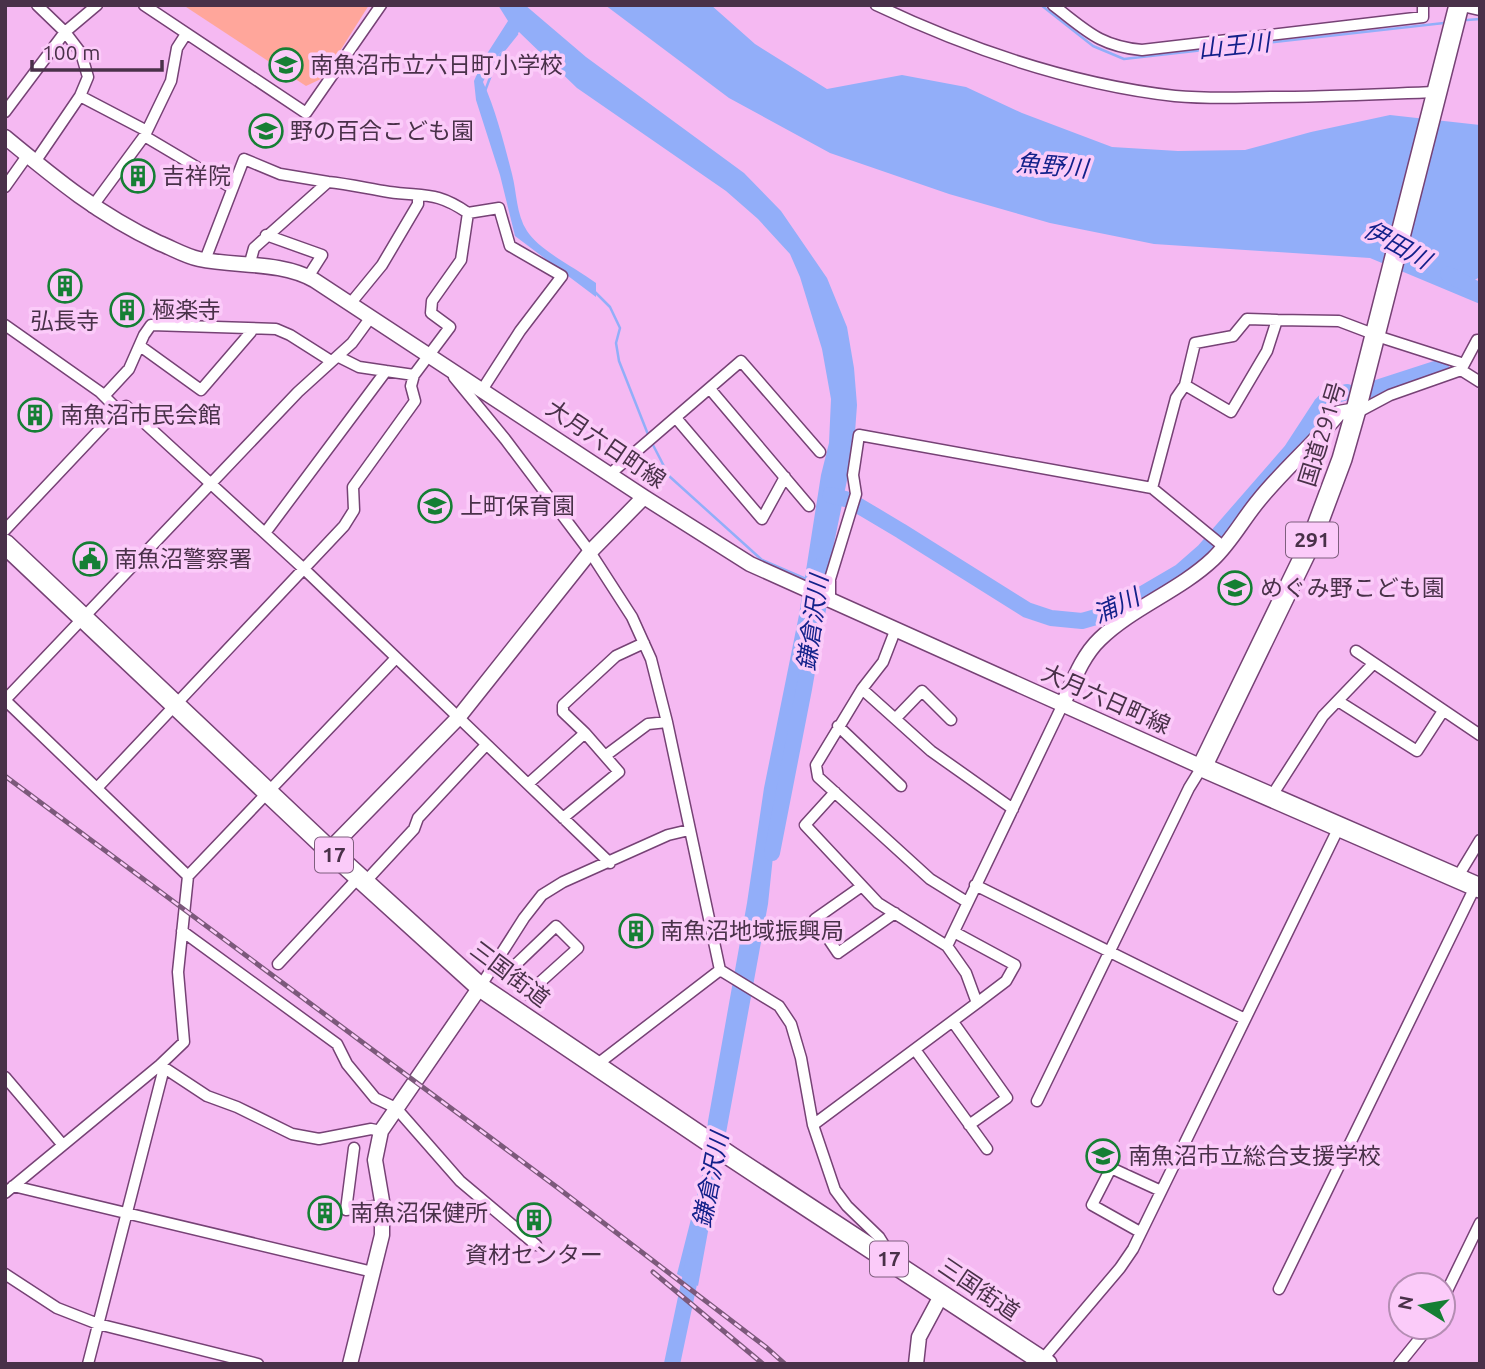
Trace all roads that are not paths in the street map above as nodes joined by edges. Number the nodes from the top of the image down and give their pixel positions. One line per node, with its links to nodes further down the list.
1 (37, 5): 11 (street)
2 (97, 5): 11 (street)
3 (144, 5): 12 (street)
4 (381, 5): 12 (street)
5 (876, 5): 13 (street)
6 (1053, 5): 7 (street)
7 (1423, 5)
8 (1459, 5): 13 (highway, 国道291号 / 291)
9 (1467, 5): 10 (main road)
10 (1480, 8)
11 (65, 32): 14 (street); 15 (street)
12 (186, 34): 16 (street)
13 (1435, 95): 50 (highway, 国道291号 / 291)
14 (80, 96): 16 (street); 18 (street)
15 (5, 112)
16 (145, 135): 21 (street); 23 (street)
17 (5, 137): 18 (main road, 大月六日町線)
18 (31, 159): 20 (street); 23 (main road, 大月六日町線)
19 (328, 182): 21 (street); 22 (street); 25 (street)
20 (5, 187)
21 (232, 188): 26 (street)
22 (418, 195): 24 (street); 29 (street)
23 (92, 206): 26 (main road, 大月六日町線)
24 (468, 214): 38 (street); 46 (street)
25 (266, 235): 27 (street); 28 (street)
26 (205, 260): 27 (main road, 大月六日町線)
27 (249, 266): 28 (main road, 大月六日町線)
28 (309, 277): 29 (main road, 大月六日町線)
29 (351, 304): 30 (main road, 大月六日町線)
30 (371, 317): 38 (main road, 大月六日町線); 39 (street)
31 (1277, 320): 34 (street); 45 (street); 45 (street)
32 (5, 325): 48 (street)
33 (251, 329): 37 (street); 37 (street); 39 (street)
34 (1368, 332)
35 (1383, 338): 41 (street)
36 (1480, 340): 41 (street)
37 (140, 346): 48 (street)
38 (429, 356): 40 (main road, 大月六日町線); 43 (street)
39 (335, 359): 42 (street); 55 (street)
40 (444, 366): 46 (main road, 大月六日町線); 63 (street)
41 (1462, 367): 44 (street); 50 (street)
42 (386, 371): 43 (street); 60 (street)
43 (414, 375): 64 (street)
44 (1480, 382)
45 (1185, 385): 56 (street)
46 (482, 390): 53 (main road, 大月六日町線)
47 (710, 390): 51 (street); 52 (street); 54 (street)
48 (104, 396): 49 (street)
49 (118, 410): 55 (street); 59 (street)
50 (1356, 411): 62 (main road); 87 (highway, 国道291号 / 291)
51 (676, 418): 53 (street); 54 (street)
52 (820, 452)
53 (610, 474): 57 (main road, 大月六日町線)
54 (785, 477): 58 (street)
55 (209, 484): 60 (street); 66 (street)
56 (1152, 488): 62 (street); 65 (street)
57 (644, 497): 63 (main road); 65 (main road, 大月六日町線)
58 (809, 506)
59 (5, 530)
60 (265, 533): 64 (street)
61 (5, 544): 66 (highway, 三国街道 / 17)
62 (1224, 547): 76 (main road)
63 (590, 552): 68 (street); 78 (main road)
64 (305, 570): 70 (street); 75 (street)
65 (830, 601): 67 (main road, 大月六日町線)
66 (84, 618): 73 (street); 75 (highway, 三国街道 / 17)
67 (895, 631): 72 (street); 76 (main road, 大月六日町線)
68 (644, 643): 81 (street); 83 (street)
69 (1356, 651): 71 (street)
70 (396, 657): 78 (street); 91 (street)
71 (1373, 664): 74 (street); 77 (street)
72 (862, 689): 79 (street); 82 (street)
73 (6, 701): 90 (street)
74 (1338, 701): 77 (street); 93 (street)
75 (175, 704): 90 (street); 91 (highway, 三国街道 / 17)
76 (1063, 704): 87 (main road, 大月六日町線); 94 (street)
77 (1443, 711): 84 (street)
78 (458, 718): 85 (street); 99 (main road)
79 (896, 718): 80 (street); 94 (street)
80 (951, 720)
81 (667, 722): 86 (street); 97 (street)
82 (838, 726): 89 (street); 92 (street)
83 (585, 733): 86 (street); 88 (street)
84 (1480, 735)
85 (486, 745): 88 (street); 103 (street)
86 (605, 756): 95 (street)
87 (1202, 767): 93 (highway); 114 (street)
88 (528, 785): 95 (street)
89 (901, 786)
90 (97, 788): 101 (street)
91 (268, 791): 99 (highway, 三国街道 / 17); 101 (street)
92 (835, 792): 105 (street); 107 (street)
93 (1271, 797): 96 (highway)
94 (1013, 808): 104 (street)
95 (563, 818): 100 (street)
96 (1339, 828): 102 (highway); 119 (street)
97 (689, 830): 100 (street); 116 (street)
98 (1480, 840): 102 (street)
99 (329, 850): 103 (highway, 三国街道 / 17)
100 (610, 863): 110 (street)
101 (188, 876): 109 (street)
102 (1457, 878): 106 (highway)
103 (362, 880): 115 (street); 117 (highway, 三国街道 / 17)
104 (975, 885): 107 (street); 114 (street)
105 (862, 886): 108 (street); 108 (street)
106 (1478, 888): 144 (street)
107 (967, 902): 111 (street)
108 (895, 914): 112 (street)
109 (182, 931): 122 (street); 126 (street)
110 (516, 932): 113 (street); 117 (street)
111 (954, 932): 112 (street); 118 (street)
112 (947, 946): 118 (street)
113 (533, 949): 113 (street)
114 (1110, 953): 119 (street); 125 (street)
115 (278, 964)
116 (720, 970): 123 (street); 127 (street)
117 (481, 987): 123 (highway, 三国街道 / 17); 126 (main road)
118 (976, 1003): 120 (street)
119 (1244, 1018): 134 (street)
120 (953, 1022): 121 (street); 128 (street)
121 (916, 1051): 127 (street); 128 (street)
122 (162, 1066): 129 (street); 130 (street); 136 (street)
123 (595, 1066): 140 (highway, 三国街道 / 17)
124 (5, 1077): 130 (street)
125 (1037, 1101)
126 (396, 1108): 129 (main road); 139 (street)
127 (813, 1125): 140 (street)
128 (969, 1125): 132 (street)
129 (382, 1131): 135 (main road)
130 (61, 1144): 133 (street)
131 (354, 1148): 135 (street)
132 (987, 1149)
133 (9, 1189): 136 (street)
134 (1161, 1191): 138 (street); 138 (street)
135 (382, 1205): 142 (main road)
136 (126, 1213): 142 (street); 146 (street)
137 (1480, 1223): 141 (street)
138 (1140, 1232): 148 (street)
139 (536, 1245)
140 (895, 1263): 145 (highway, 三国街道 / 17)
141 (1457, 1271)
142 (373, 1272): 151 (main road)
143 (5, 1274): 146 (street)
144 (1279, 1289)
145 (942, 1294): 148 (highway, 三国街道 / 17); 152 (main road)
146 (98, 1324): 149 (street); 150 (street)
147 (1418, 1341): 153 (street)
148 (1044, 1362)
149 (88, 1364)
150 (258, 1364)
151 (350, 1364)
152 (916, 1364)
153 (1399, 1364)

